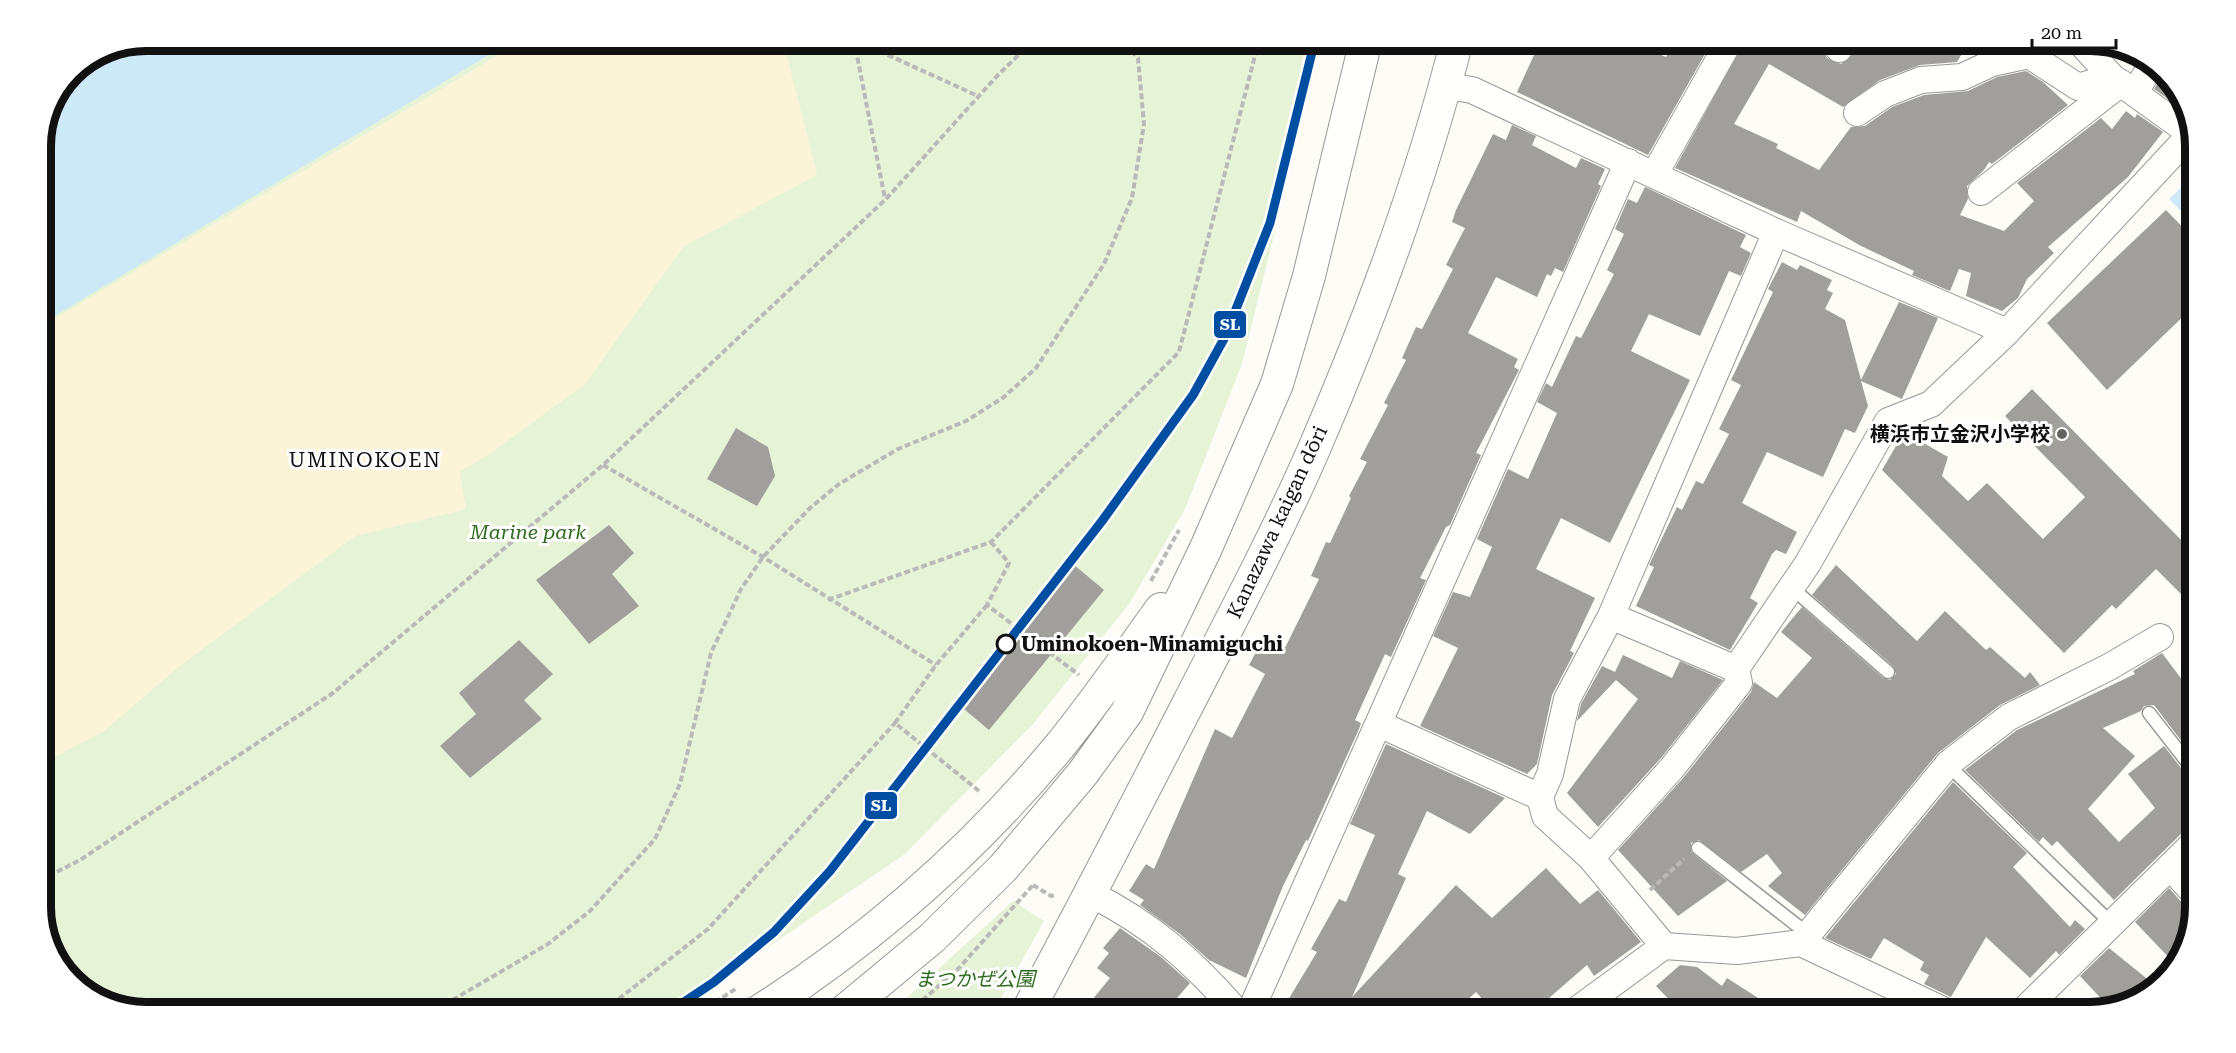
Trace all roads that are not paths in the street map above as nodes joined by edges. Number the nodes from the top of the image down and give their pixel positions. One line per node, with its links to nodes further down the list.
1 (1363, 51): 16 (street)
2 (1454, 51): 7 (street, Kanazawa kaigan dōri)
3 (1724, 51): 12 (street)
4 (2089, 51): 6 (street)
5 (2146, 69): 6 (street)
6 (2123, 84): 8 (street); 9 (street); 13 (street)
7 (1446, 86): 11 (street); 32 (street, Kanazawa kaigan dōri)
8 (1857, 113)
9 (2183, 128)
10 (2185, 142): 15 (street)
11 (1628, 162): 12 (street); 23 (street)
12 (1654, 175): 14 (street)
13 (1981, 192)
14 (1776, 232): 15 (street); 18 (street)
15 (2007, 332): 17 (street)
16 (1206, 548): 36 (street); 37 (street)
17 (1792, 588): 20 (street); 21 (lane)
18 (1611, 616): 20 (street); 26 (street)
19 (2160, 637): 25 (street)
20 (1736, 669): 29 (street)
21 (1887, 672)
22 (2149, 713): 24 (lane)
23 (1379, 724): 26 (street); 40 (street)
24 (2185, 759)
25 (1948, 765): 33 (lane); 34 (street)
26 (1540, 797): 29 (street)
27 (1698, 848): 34 (lane)
28 (2185, 853): 30 (street)
29 (1591, 858): 35 (street)
30 (2170, 867): 31 (street); 33 (street)
31 (2185, 883)
32 (1091, 894): 38 (street, Kanazawa kaigan dōri); 39 (street)
33 (2112, 924): 43 (street)
34 (1805, 939): 35 (street); 42 (street)
35 (1664, 946): 41 (street)
36 (773, 1002)
37 (855, 1002)
38 (1032, 1002)
39 (1228, 1002)
40 (1254, 1002)
41 (1588, 1002)
42 (1928, 1002)
43 (2032, 1002)

